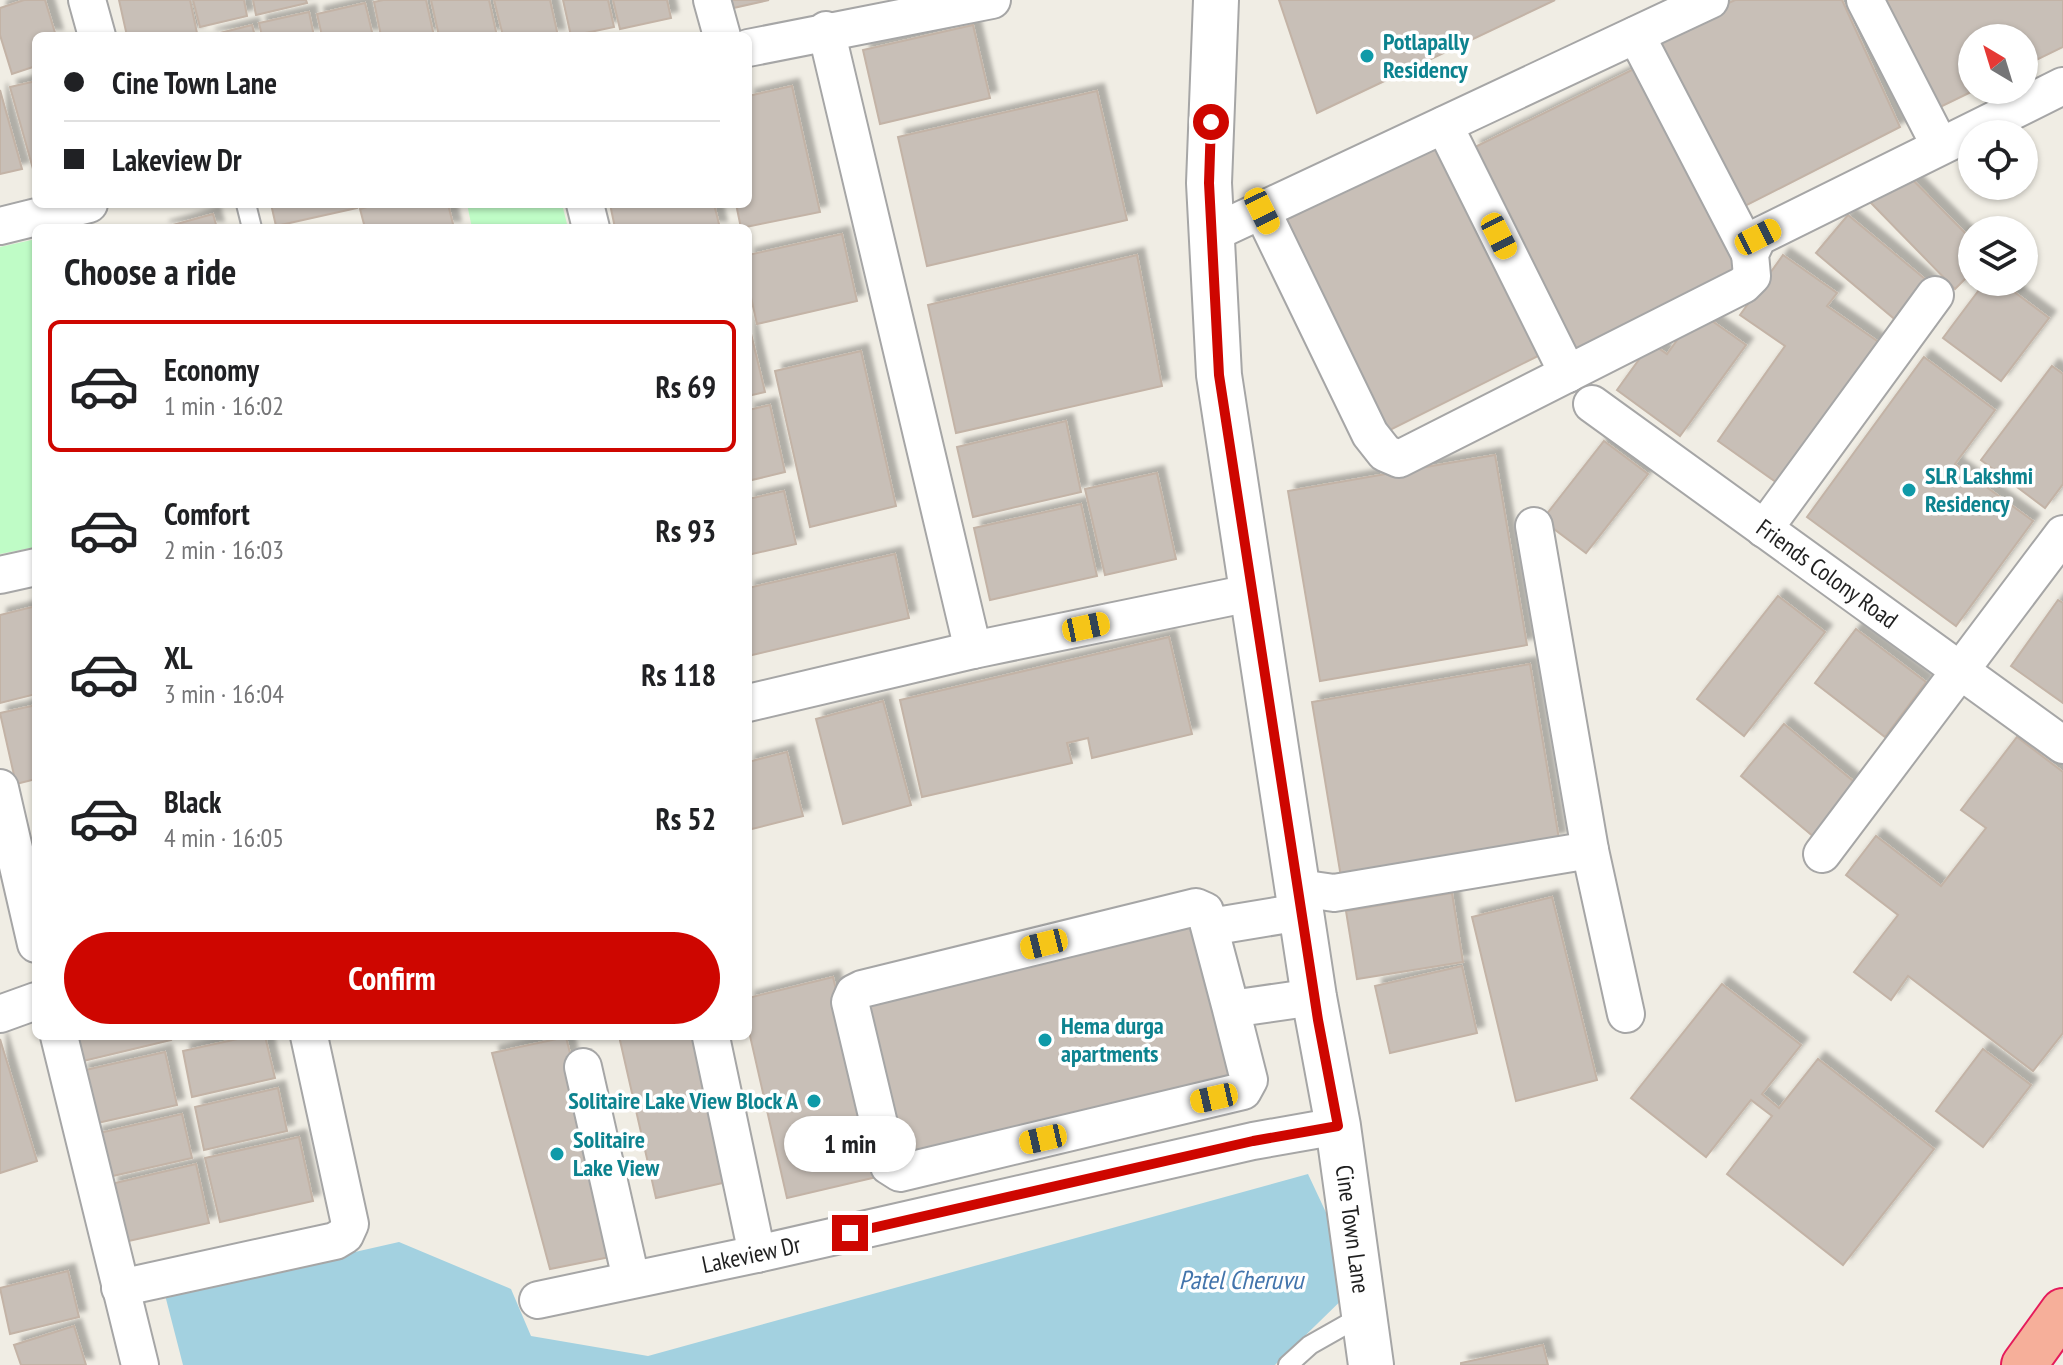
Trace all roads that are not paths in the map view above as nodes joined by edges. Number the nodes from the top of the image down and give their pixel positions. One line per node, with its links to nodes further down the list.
1 (87, 0): 8 (street)
2 (712, 0): 9 (street)
3 (992, 0): 7 (street)
4 (1216, 0): 18 (street, Cine Town Lane)
5 (1710, 0): 10 (street)
6 (1865, 0): 14 (street)
7 (826, 30): 11 (street); 29 (street)
8 (96, 32)
9 (721, 32)
10 (1636, 35): 13 (street); 19 (street)
11 (752, 47)
12 (2063, 86): 14 (street)
13 (1444, 125): 16 (street); 21 (street)
14 (1940, 146): 19 (street)
15 (73, 208): 17 (street)
16 (1262, 211): 18 (street); 21 (street)
17 (0, 226)
18 (1211, 234): 28 (street, Cine Town Lane)
19 (1750, 254): 21 (street)
20 (1935, 295): 24 (street)
21 (1568, 374)
22 (1592, 404): 24 (street, Friends Colony Road)
23 (1534, 526): 34 (street)
24 (1764, 529): 30 (street, Friends Colony Road)
25 (2063, 534): 30 (street)
26 (32, 568): 27 (street)
27 (0, 575)
28 (1255, 592): 29 (street); 37 (street, Cine Town Lane)
29 (973, 650): 31 (street)
30 (1958, 671): 32 (street, Friends Colony Road); 35 (street)
31 (752, 702)
32 (2063, 745)
33 (0, 788): 36 (street)
34 (1590, 850): 37 (street); 44 (street)
35 (1822, 854)
36 (26, 859): 38 (street)
37 (1300, 900): 39 (street); 40 (street, Cine Town Lane)
38 (32, 910)
39 (1210, 927): 42 (street); 42 (street)
40 (1314, 997): 42 (street); 49 (street, Cine Town Lane)
41 (32, 1002): 43 (street)
42 (1231, 1009)
43 (0, 1014)
44 (1626, 1014)
45 (60, 1040): 52 (street)
46 (310, 1040): 52 (street)
47 (712, 1040): 50 (street)
48 (583, 1067): 51 (street)
49 (1338, 1126): 50 (street, Lakeview Dr); 55 (street, Cine Town Lane)
50 (757, 1254): 51 (street, Lakeview Dr)
51 (631, 1279): 53 (street, Lakeview Dr)
52 (120, 1288): 56 (street)
53 (538, 1300)
54 (2063, 1311): 59 (highway)
55 (1363, 1315): 57 (lane); 58 (street, Cine Town Lane)
56 (140, 1365)
57 (1288, 1365)
58 (1371, 1365)
59 (2024, 1365)

